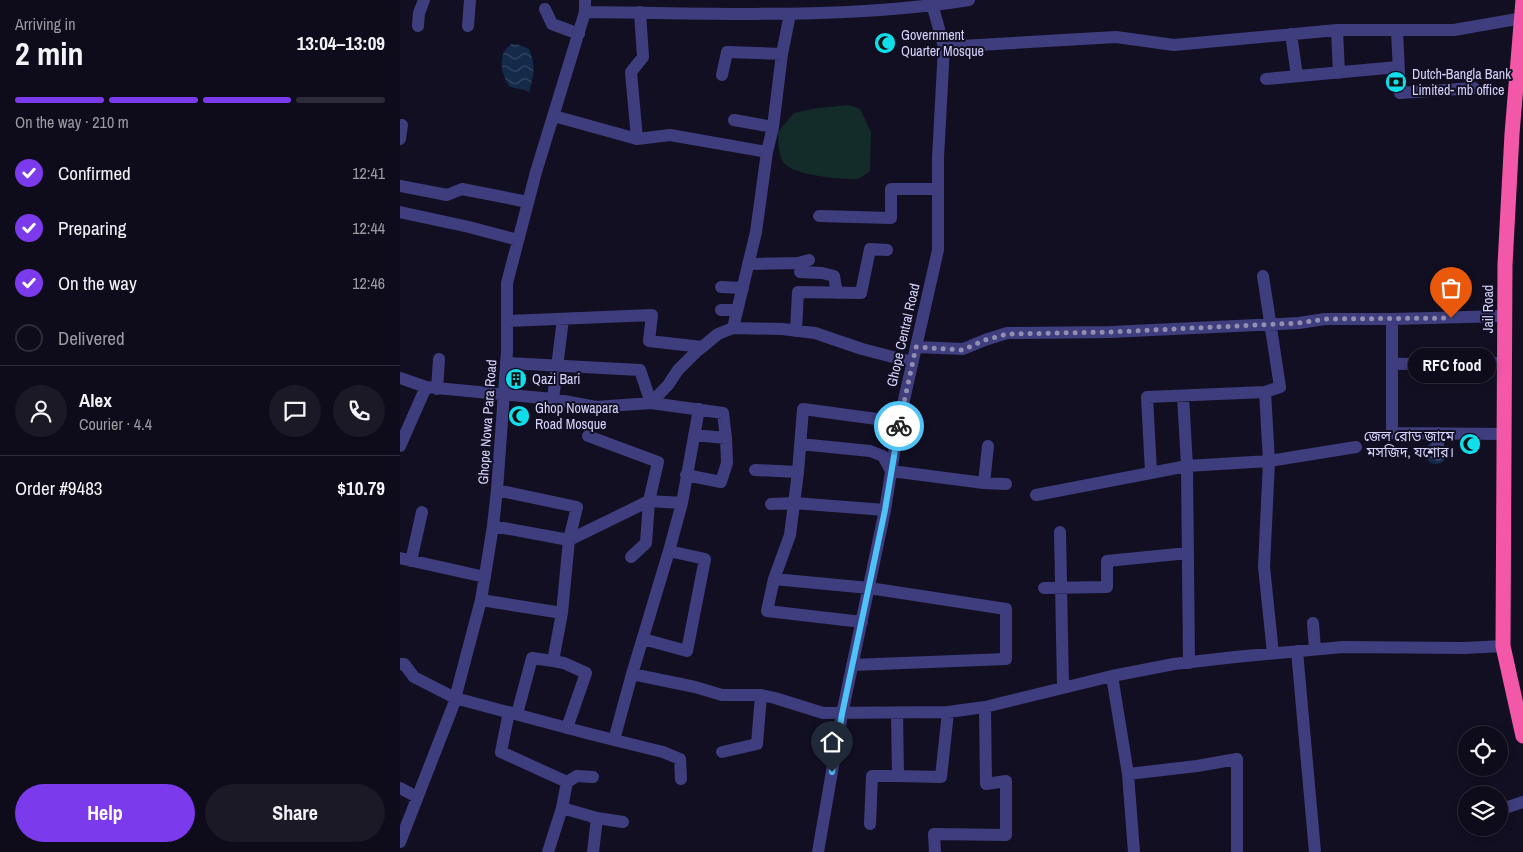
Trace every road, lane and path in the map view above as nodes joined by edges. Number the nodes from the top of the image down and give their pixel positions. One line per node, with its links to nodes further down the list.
1 (424, 0): 16 (street)
2 (470, 0): 17 (street)
3 (689, 0): 12 (street)
4 (732, 0): 13 (street)
5 (969, 0): 7 (street)
6 (1523, 0): 15 (highway, Jail Road)
7 (932, 3): 14 (street); 22 (street, Ghope Central Road)
8 (585, 6): 11 (street); 20 (street, Ghope Nowa Para Road)
9 (654, 6): 11 (street); 12 (street)
10 (545, 9): 20 (street)
11 (640, 12): 36 (street)
12 (686, 13): 13 (street)
13 (729, 13): 14 (street)
14 (790, 14): 23 (street)
15 (1522, 19): 19 (street); 34 (highway, Jail Road)
16 (418, 26)
17 (468, 26)
18 (1337, 30): 19 (street); 21 (street); 25 (street)
19 (1397, 31): 24 (street)
20 (578, 34): 30 (street, Ghope Nowa Para Road)
21 (1291, 34): 22 (street); 27 (street)
22 (944, 47): 62 (street, Ghope Central Road)
23 (782, 54): 26 (street); 33 (street)
24 (1398, 67): 25 (street); 29 (street)
25 (1339, 73): 27 (street)
26 (722, 75)
27 (1297, 76): 28 (street)
28 (1266, 79)
29 (1474, 88)
30 (554, 116): 36 (street); 40 (street, Ghope Nowa Para Road)
31 (734, 120): 33 (street)
32 (402, 125): 35 (street)
33 (773, 127): 37 (street)
34 (1518, 134): 54 (highway, Jail Road)
35 (400, 138)
36 (637, 139): 37 (street)
37 (767, 152): 45 (street)
38 (400, 186): 40 (street)
39 (934, 189): 42 (street)
40 (528, 202): 43 (street, Ghope Nowa Para Road)
41 (400, 212): 43 (street)
42 (819, 216)
43 (518, 240): 57 (street, Ghope Nowa Para Road)
44 (887, 250): 51 (street)
45 (748, 264): 46 (street); 49 (street)
46 (802, 265): 50 (street); 51 (street)
47 (1263, 276): 58 (street)
48 (721, 288): 49 (street)
49 (743, 288): 53 (street)
50 (802, 292): 51 (street); 60 (street)
51 (837, 292)
52 (721, 310): 53 (street)
53 (737, 310): 59 (street)
54 (1504, 316): 56 (street); 66 (highway, Jail Road)
55 (563, 319): 57 (street); 61 (street); 68 (street)
56 (1392, 319): 58 (street); 67 (street)
57 (507, 321): 65 (street, Ghope Nowa Para Road)
58 (1270, 324): 62 (street); 71 (street)
59 (733, 328): 60 (street); 61 (street)
60 (796, 330): 64 (street)
61 (702, 347): 75 (street)
62 (916, 347): 64 (street, Ghope Central Road)
63 (439, 360): 70 (street)
64 (912, 362): 77 (street, Ghope Central Road)
65 (506, 363): 68 (street); 72 (street, Ghope Nowa Para Road)
66 (1504, 363): 67 (street); 79 (highway, Jail Road)
67 (1392, 364): 78 (street)
68 (557, 366): 74 (street); 75 (street)
69 (400, 378): 70 (street)
70 (432, 388): 72 (street); 84 (street)
71 (1265, 392): 73 (street); 88 (street)
72 (504, 394): 74 (street); 97 (street, Ghope Nowa Para Road)
73 (1183, 396): 89 (street); 93 (street)
74 (553, 400): 75 (street)
75 (651, 404): 76 (street)
76 (699, 410): 80 (street); 82 (street)
77 (899, 422): 83 (street); 92 (street, Ghope Central Road)
78 (1438, 433): 79 (street); 87 (street)
79 (1504, 434): 122 (highway, Jail Road)
80 (694, 435): 82 (street); 94 (street)
81 (588, 436): 99 (street)
82 (726, 438): 94 (street)
83 (800, 444): 91 (street); 92 (street)
84 (400, 446)
85 (988, 446): 95 (street)
86 (1356, 447): 88 (street)
87 (1438, 455)
88 (1269, 461): 89 (street); 125 (street)
89 (1187, 466): 93 (street); 109 (street)
90 (755, 470): 91 (street)
91 (798, 472): 101 (street)
92 (891, 472): 95 (street); 103 (street, Ghope Central Road)
93 (1151, 472): 98 (street)
94 (686, 476): 100 (street)
95 (984, 484): 96 (street)
96 (1006, 484)
97 (497, 490): 105 (street, Ghope Nowa Para Road); 107 (street)
98 (1036, 495)
99 (649, 501): 100 (street); 107 (street); 110 (street)
100 (682, 503): 108 (street)
101 (794, 503): 102 (street); 103 (street); 113 (street)
102 (771, 504)
103 (885, 510): 114 (street, Ghope Central Road)
104 (422, 512): 111 (street)
105 (493, 526): 107 (street); 112 (street, Ghope Nowa Para Road)
106 (1060, 532): 116 (street)
107 (569, 540): 118 (street)
108 (670, 552): 121 (street); 121 (street)
109 (1188, 553): 116 (street); 127 (street)
110 (631, 557)
111 (406, 559): 112 (street)
112 (485, 577): 117 (street, Ghope Nowa Para Road)
113 (774, 580): 114 (street); 119 (street)
114 (869, 588): 119 (street, Ghope Central Road); 129 (street)
115 (1044, 588): 116 (street)
116 (1061, 588): 132 (street)
117 (481, 600): 118 (street); 134 (street, Ghope Nowa Para Road)
118 (562, 613): 126 (street)
119 (862, 622): 129 (street, Ghope Central Road)
120 (1313, 623): 123 (street)
121 (643, 639): 130 (street)
122 (1503, 646): 123 (street); 141 (highway, Jail Road)
123 (1315, 649): 124 (street)
124 (1297, 651): 125 (street); 164 (street)
125 (1273, 653): 127 (street)
126 (553, 661): 137 (street); 140 (street)
127 (1189, 663): 131 (street)
128 (400, 664): 134 (street)
129 (852, 665): 139 (street, Ghope Central Road)
130 (632, 674): 133 (street); 142 (street)
131 (1112, 676): 132 (street); 144 (street)
132 (1063, 687): 135 (street)
133 (761, 695): 139 (street); 143 (street)
134 (455, 698): 137 (street); 150 (street, Ghope Nowa Para Road)
135 (985, 707): 136 (street); 161 (street)
136 (948, 712): 138 (street); 145 (street)
137 (513, 713): 140 (street); 148 (street)
138 (897, 713): 139 (street); 145 (street)
139 (842, 714): 160 (street, Ghope Central Road)
140 (567, 728): 142 (street)
141 (1523, 736)
142 (614, 740): 147 (street)
143 (722, 752)
144 (1128, 774): 162 (street); 163 (street)
145 (898, 776): 156 (street)
146 (593, 777): 148 (street)
147 (681, 779)
148 (567, 782): 153 (street)
149 (400, 788): 150 (street)
150 (417, 797): 157 (street, Ghope Nowa Para Road)
151 (1523, 802): 152 (street)
152 (1508, 807)
153 (562, 808): 154 (street); 158 (street)
154 (597, 818): 155 (street); 159 (street)
155 (623, 822)
156 (870, 824)
157 (401, 834)
158 (548, 852)
159 (593, 852)
160 (818, 852)
161 (935, 852)
162 (1134, 852)
163 (1237, 852)
164 (1315, 852)

